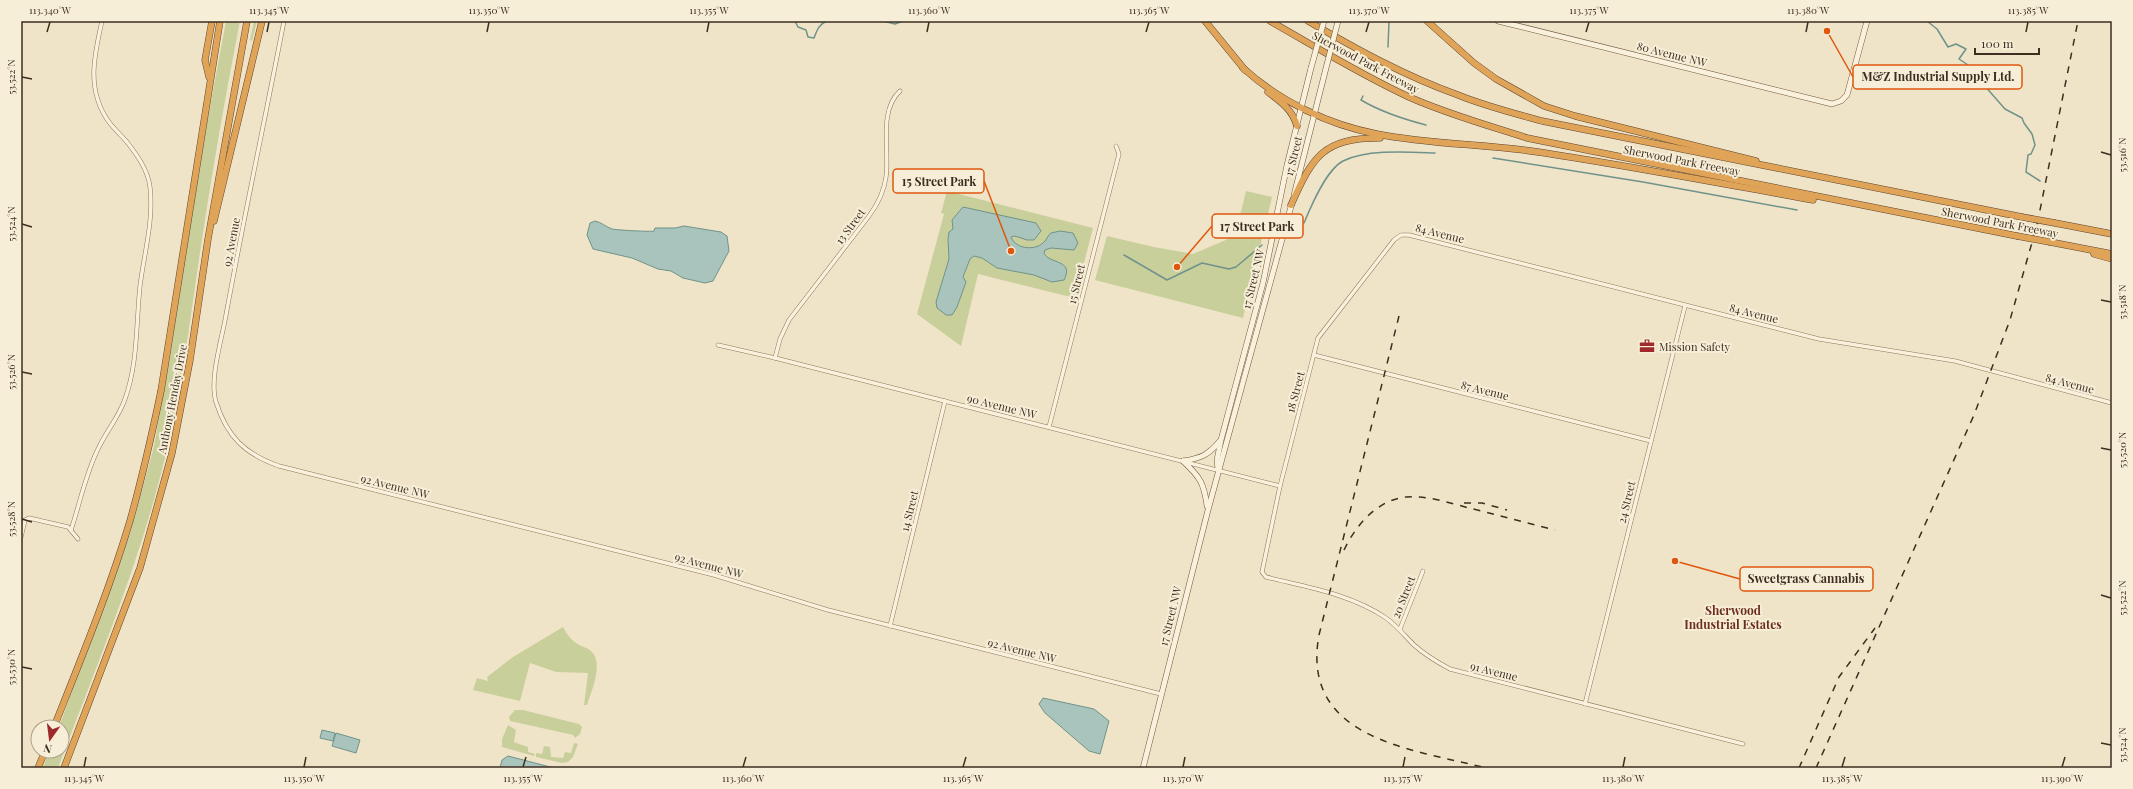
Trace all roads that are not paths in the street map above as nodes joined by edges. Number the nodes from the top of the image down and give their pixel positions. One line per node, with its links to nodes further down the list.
1 (102, 21): 46 (street)
2 (212, 21): 16 (highway)
3 (220, 21): 16 (highway, Anthony Henday Drive)
4 (247, 21): 27 (highway, Anthony Henday Drive)
5 (262, 21): 27 (highway)
6 (284, 21): 41 (street, 92 Avenue)
7 (1205, 21): 15 (highway)
8 (1270, 21): 25 (highway, Sherwood Park Freeway)
9 (1308, 21): 23 (highway, Sherwood Park Freeway)
10 (1324, 21): 18 (main road, 17 Street NW, bridge)
11 (1338, 21): 19 (main road, bridge)
12 (1427, 21): 23 (highway)
13 (1498, 21): 14 (main road, 80 Avenue NW)
14 (1867, 21)
15 (1243, 68): 18 (highway); 20 (highway)
16 (210, 83): 55 (highway, Anthony Henday Drive)
17 (900, 91): 35 (street, 13 Street)
18 (1302, 107): 19 (highway); 20 (main road, 17 Street NW)
19 (1315, 113): 21 (highway); 24 (main road, 17 Street)
20 (1297, 126): 39 (main road, 17 Street NW)
21 (1394, 137): 24 (highway); 25 (highway)
22 (1116, 146): 38 (street, 15 Street)
23 (1770, 167): 26 (highway, Sherwood Park Freeway, bridge)
24 (1291, 205): 43 (main road, 17 Street NW)
25 (1860, 205): 29 (highway, Sherwood Park Freeway, bridge)
26 (2112, 234)
27 (208, 239): 57 (highway, Anthony Henday Drive)
28 (1394, 240): 32 (street, 84 Avenue); 34 (street, 18 Street)
29 (2066, 246): 30 (highway, Sherwood Park Freeway); 31 (highway)
30 (2112, 254)
31 (2112, 259)
32 (1685, 306): 37 (street, 84 Avenue); 40 (street, 24 Street)
33 (718, 345): 35 (street, 90 Avenue NW)
34 (1314, 355): 40 (street, 87 Avenue); 44 (street, 18 Street)
35 (775, 358): 36 (street, 90 Avenue NW)
36 (945, 401): 38 (street, 90 Avenue NW); 51 (street, 14 Street)
37 (2112, 403)
38 (1049, 427): 42 (street, 90 Avenue NW)
39 (1221, 440): 42 (main road); 43 (main road, 17 Street NW)
40 (1651, 441): 54 (street, 24 Street)
41 (254, 456): 51 (street, 92 Avenue NW)
42 (1183, 461): 43 (street, 90 Avenue NW); 45 (main road)
43 (1218, 470): 44 (street, 90 Avenue NW); 45 (main road, 17 Street NW)
44 (1280, 486): 49 (street, 18 Street)
45 (1208, 510): 53 (main road, 17 Street NW)
46 (71, 530): 47 (street); 48 (street)
47 (21, 537)
48 (78, 539)
49 (1262, 572): 52 (street, 91 Avenue)
50 (1423, 572): 52 (street, 20 Street)
51 (890, 626): 53 (street, 92 Avenue NW)
52 (1400, 629): 54 (street, 91 Avenue)
53 (1160, 694): 58 (main road, 17 Street NW)
54 (1585, 704): 56 (street, 91 Avenue)
55 (57, 719)
56 (1743, 744)
57 (64, 768)
58 (1143, 768)

